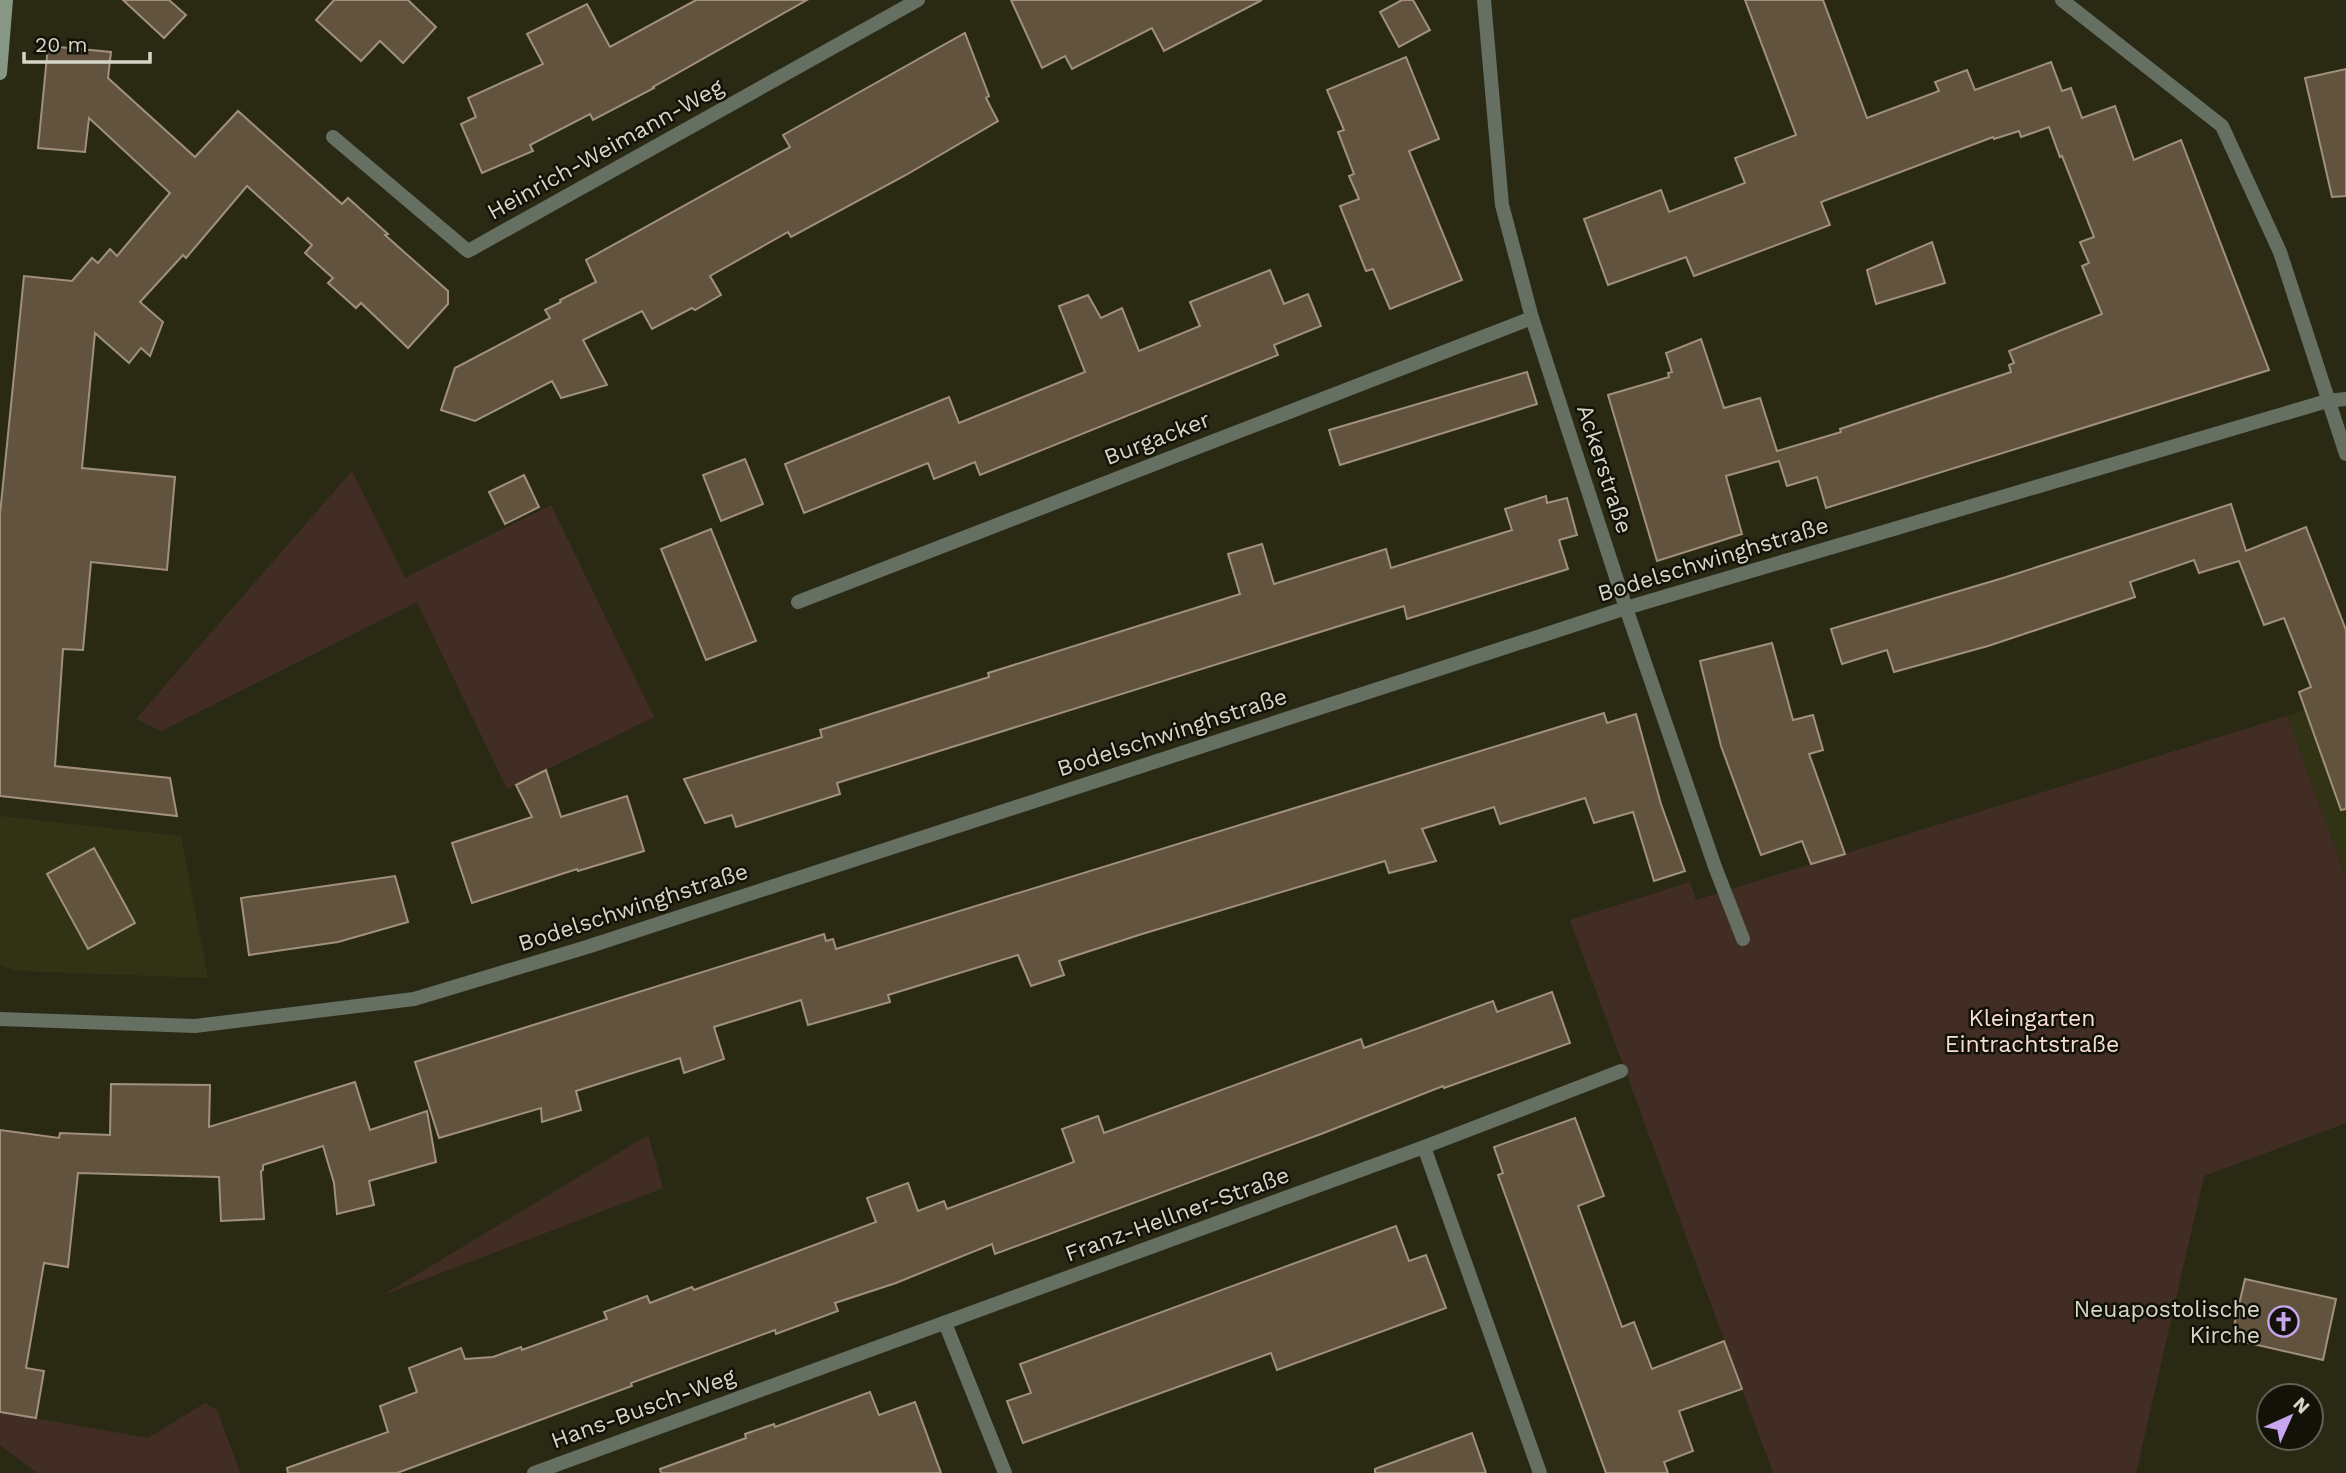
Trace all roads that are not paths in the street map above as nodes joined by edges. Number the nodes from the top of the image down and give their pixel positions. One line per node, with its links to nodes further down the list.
1 (6, 0): 5 (main road)
2 (918, 0): 6 (street, Heinrich-Weimann-Weg)
3 (1484, 0): 7 (street, Ackerstraße)
4 (2062, 0): 9 (street)
5 (0, 73)
6 (333, 137)
7 (1532, 317): 11 (street, Burgacker); 12 (street, Ackerstraße)
8 (2346, 399): 9 (street, Bodelschwinghstraße)
9 (2328, 401): 10 (street); 12 (street, Bodelschwinghstraße)
10 (2346, 454)
11 (797, 602)
12 (1626, 608): 13 (street, Ackerstraße); 14 (street, Bodelschwinghstraße)
13 (1743, 939)
14 (0, 1019)
15 (1621, 1071): 16 (street, Franz-Hellner-Straße)
16 (1424, 1147): 17 (street, Franz-Hellner-Straße); 21 (street)
17 (945, 1324): 18 (street, Franz-Hellner-Straße); 20 (street)
18 (769, 1386): 19 (street, Hans-Busch-Weg)
19 (534, 1473)
20 (1005, 1473)
21 (1540, 1473)

